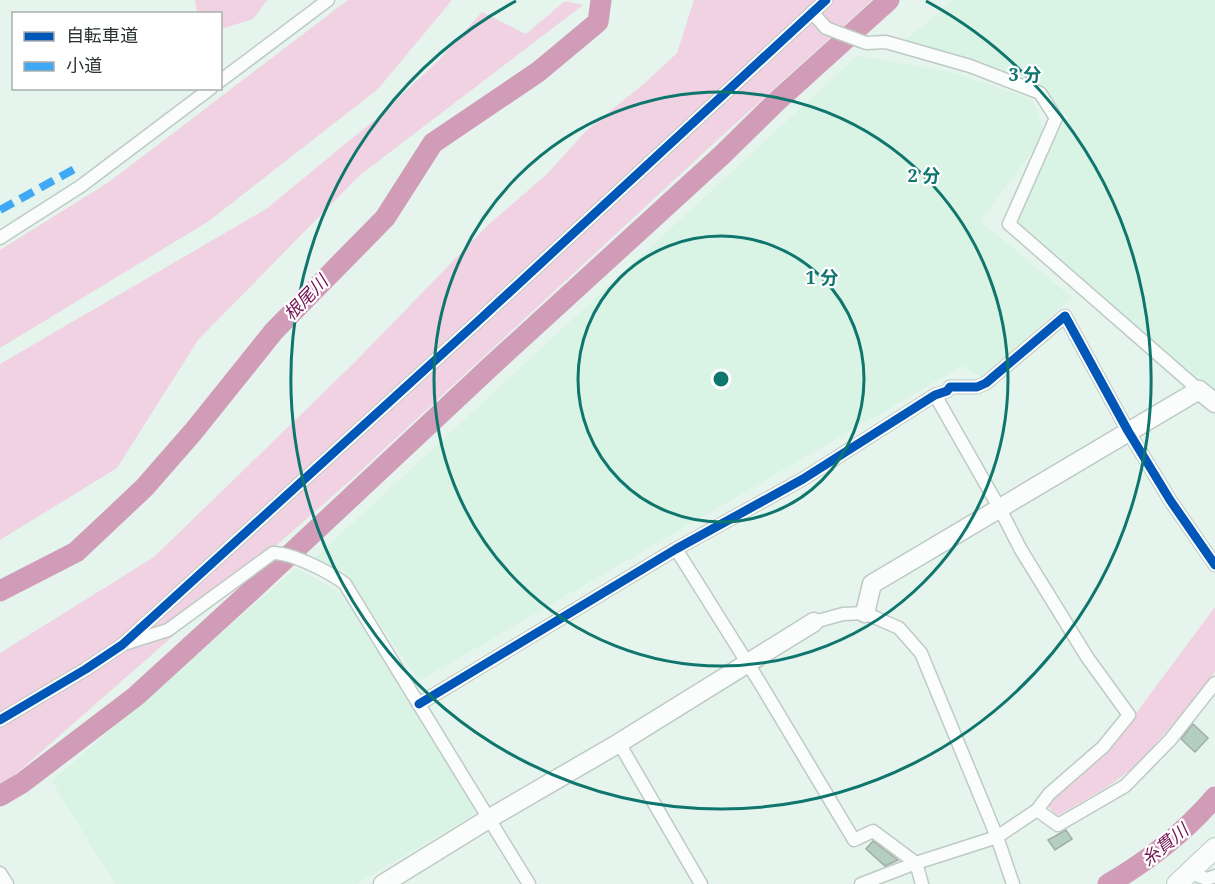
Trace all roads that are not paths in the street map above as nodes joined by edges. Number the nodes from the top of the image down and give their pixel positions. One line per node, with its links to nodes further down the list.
1 (328, 0): 4 (street)
2 (826, 0): 3 (street)
3 (812, 12): 7 (street); 16 (street)
4 (222, 80)
5 (208, 90): 6 (street)
6 (0, 238)
7 (1199, 390): 9 (street); 10 (street)
8 (935, 396): 10 (street); 11 (street); 12 (street)
9 (1215, 403)
10 (1128, 431): 11 (street); 13 (street)
11 (1000, 509): 14 (street); 22 (street)
12 (676, 549): 17 (street); 19 (street)
13 (1215, 565)
14 (865, 613): 15 (street); 24 (street)
15 (814, 622): 17 (street)
16 (122, 645): 19 (street); 20 (street)
17 (746, 663): 21 (street); 26 (street)
18 (1215, 683): 22 (street)
19 (419, 704): 23 (street)
20 (0, 720)
21 (619, 743): 23 (street); 33 (street)
22 (1037, 810): 24 (street)
23 (490, 818): 31 (street); 32 (street)
24 (997, 837): 26 (street); 36 (street)
25 (1215, 848): 29 (main road)
26 (916, 863): 34 (street); 35 (street)
27 (0, 873): 30 (street)
28 (1215, 876): 29 (street)
29 (1183, 878)
30 (7, 884)
31 (383, 884)
32 (529, 884)
33 (701, 884)
34 (861, 884)
35 (922, 884)
36 (1013, 884)

